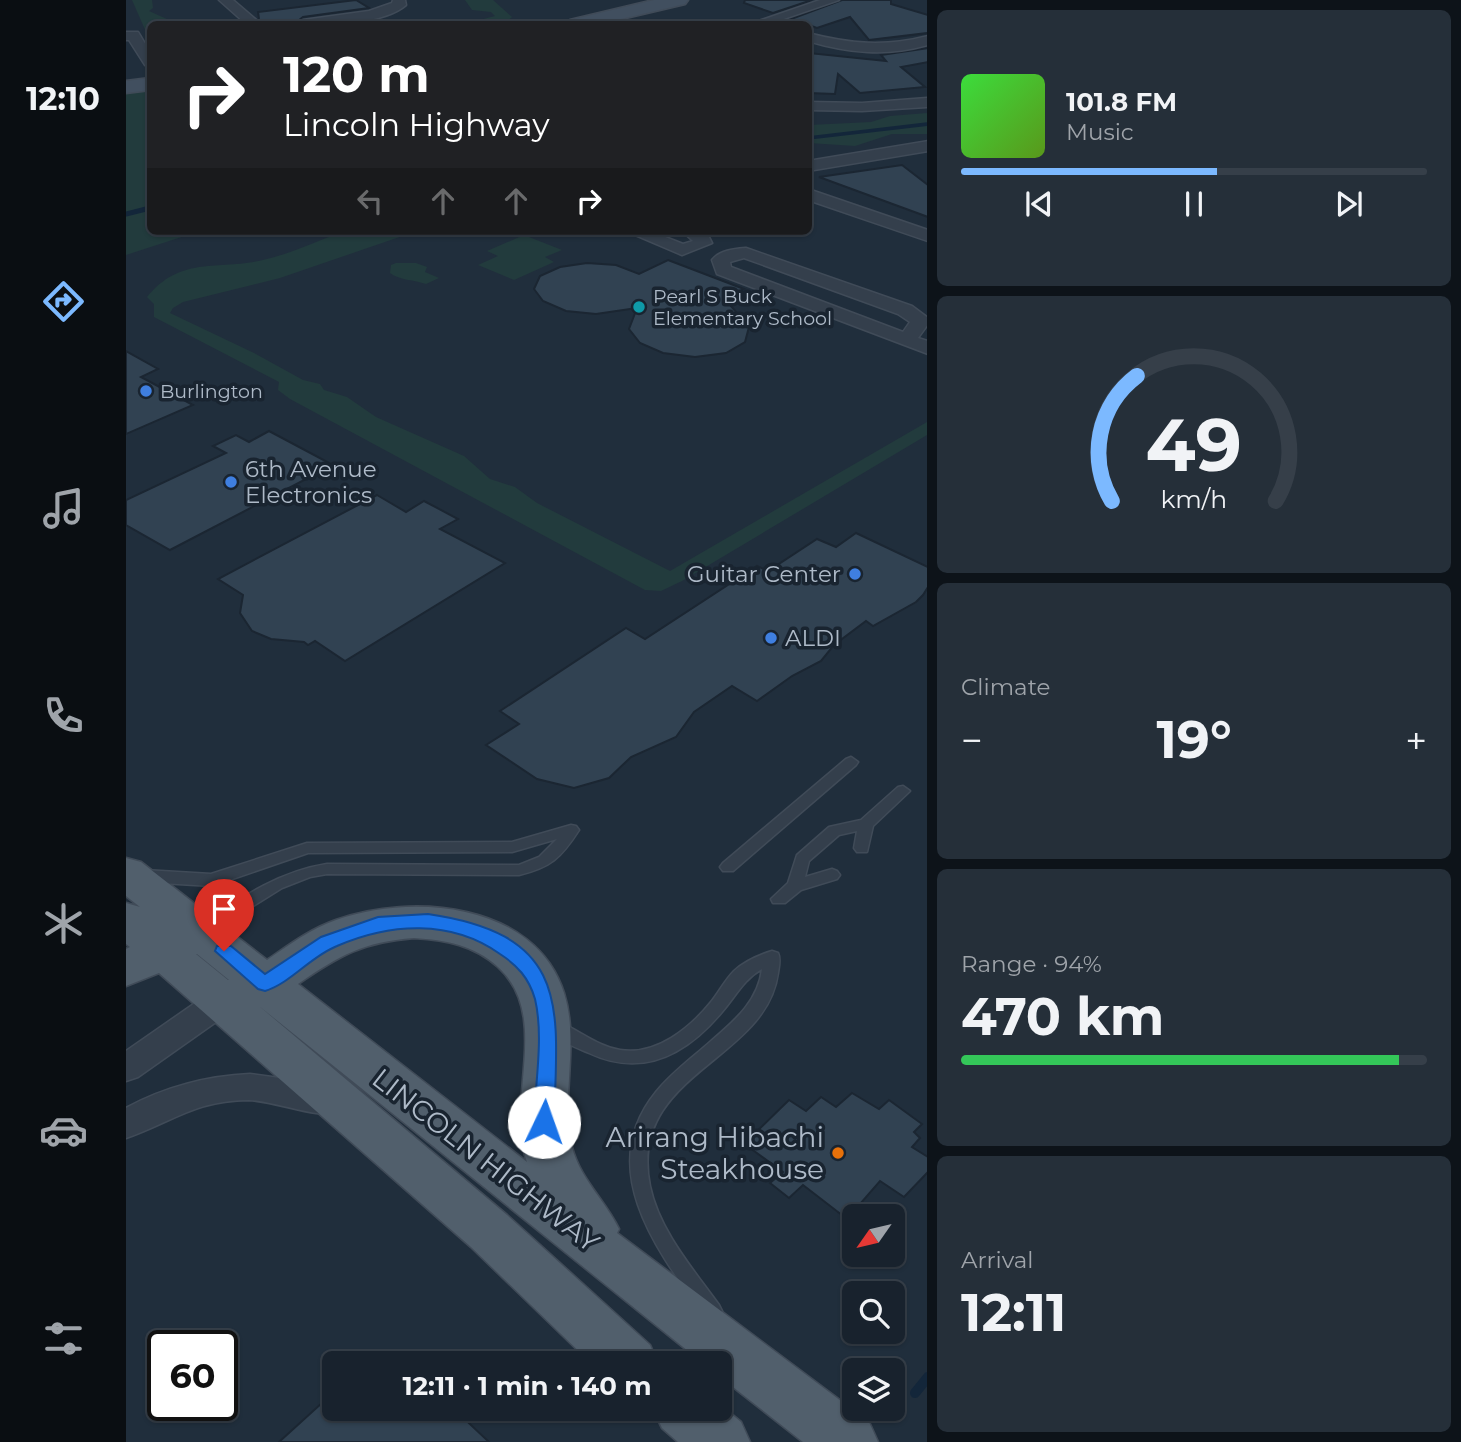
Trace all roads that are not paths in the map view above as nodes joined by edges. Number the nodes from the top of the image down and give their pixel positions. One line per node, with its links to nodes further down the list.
1 (225, 0): 5 (street)
2 (399, 0): 6 (street)
3 (833, 0): 8 (street)
4 (673, 1): 7 (main road)
5 (250, 21)
6 (322, 21)
7 (590, 21)
8 (773, 21)
9 (130, 36): 12 (street)
10 (812, 38): 11 (street)
11 (927, 40)
12 (147, 69): 13 (main road)
13 (126, 87)
14 (927, 102): 15 (street)
15 (812, 106)
16 (927, 146): 17 (street)
17 (812, 165)
18 (812, 195): 21 (street)
19 (645, 235): 20 (street)
20 (699, 235)
21 (927, 236)
22 (907, 340): 22 (street); 23 (street)
23 (927, 348)
24 (851, 762): 28 (lane)
25 (903, 791): 26 (lane)
26 (866, 824): 27 (lane); 31 (lane)
27 (862, 848)
28 (728, 867)
29 (126, 874): 34 (main road, LINCOLN HIGHWAY); 34 (lane)
30 (832, 875): 31 (lane)
31 (795, 886): 32 (lane)
32 (779, 899)
33 (126, 919): 34 (main road, LINCOLN HIGHWAY)
34 (163, 950): 35 (main road, LINCOLN HIGHWAY)
35 (243, 993): 36 (main road); 37 (street); 38 (main road, LINCOLN HIGHWAY); 40 (main road, LINCOLN HIGHWAY)
36 (548, 1023): 40 (main road); 42 (lane)
37 (126, 1068)
38 (353, 1114): 39 (street); 41 (main road, LINCOLN HIGHWAY)
39 (126, 1124)
40 (630, 1274): 42 (main road, LINCOLN HIGHWAY)
41 (617, 1351)
42 (758, 1375): 45 (main road, LINCOLN HIGHWAY)
43 (696, 1421): 44 (main road)
44 (721, 1442)
45 (849, 1442)

